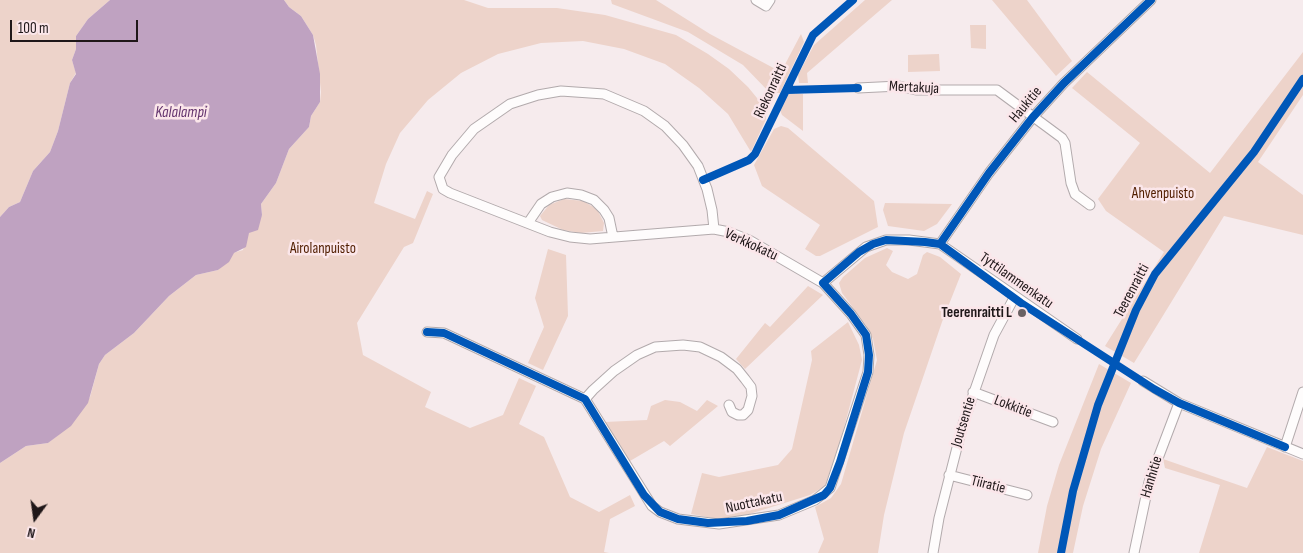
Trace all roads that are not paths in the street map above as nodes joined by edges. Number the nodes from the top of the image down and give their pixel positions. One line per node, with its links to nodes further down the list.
1 (756, 0): 2 (street)
2 (770, 0)
3 (1151, 0): 5 (street, Haukitie)
4 (858, 88): 5 (street, Mertakuja)
5 (1033, 117): 6 (street, Mertakuja); 10 (street, Haukitie)
6 (1090, 205)
7 (528, 223): 8 (street, Verkkokatu); 9 (street, Verkkokatu); 9 (street)
8 (714, 228): 9 (street, Verkkokatu); 11 (street, Verkkokatu)
9 (613, 237)
10 (940, 244): 11 (street); 12 (street, Tyttilammenkatu)
11 (823, 284): 18 (street, Nuottakatu)
12 (1014, 298): 14 (street, Tyttilammenkatu); 16 (street, Joutsentie)
13 (427, 332): 18 (street)
14 (1077, 339)
15 (1143, 382): 19 (street)
16 (973, 392): 21 (street, Lokkitie); 24 (street, Joutsentie)
17 (1303, 392): 22 (street)
18 (585, 399): 20 (street)
19 (1180, 403): 22 (street); 27 (street, Hanhitie)
20 (729, 405)
21 (1053, 422)
22 (1285, 447): 23 (street)
23 (1303, 454)
24 (949, 475): 25 (street, Tiiratie); 26 (street, Joutsentie)
25 (1027, 495)
26 (933, 553)
27 (1134, 553)

